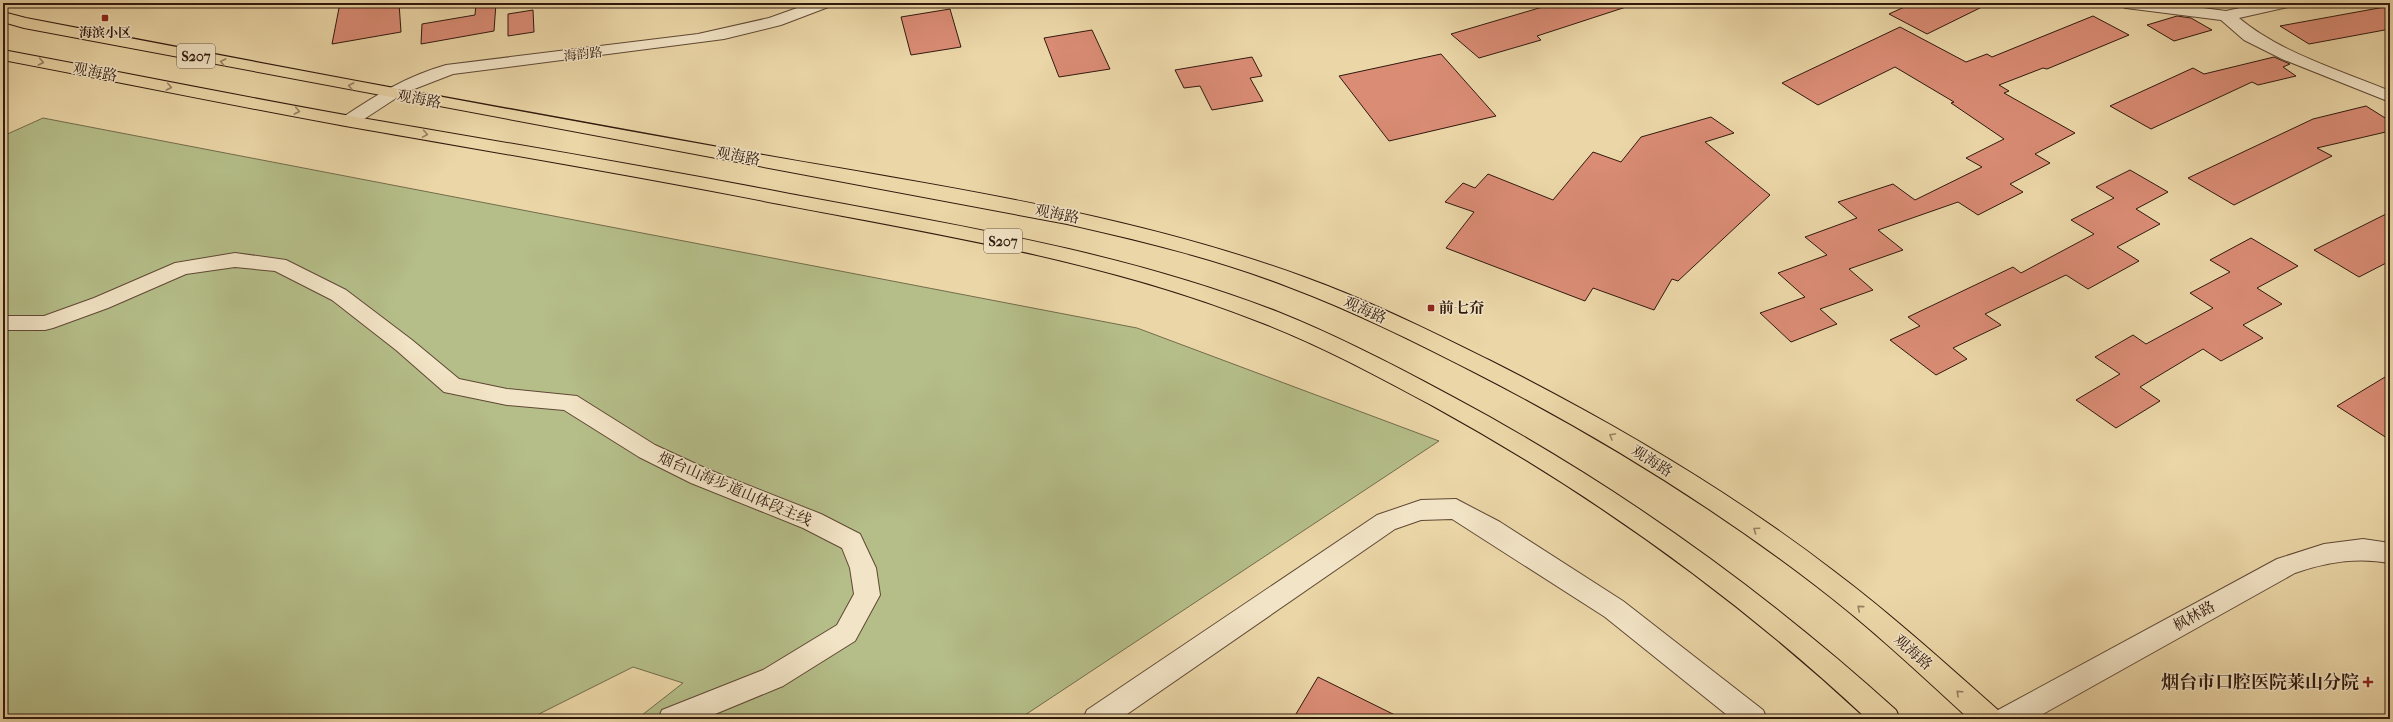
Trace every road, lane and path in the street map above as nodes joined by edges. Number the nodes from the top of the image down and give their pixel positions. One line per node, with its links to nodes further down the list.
1 (825, 3): 7 (street, 海韵路)
2 (2126, 3): 4 (street)
3 (2286, 3): 4 (street)
4 (2226, 16): 8 (street)
5 (3, 17): 7 (main road, 观海路 / S207, one-way to 5)
6 (3, 55): 9 (main road, 观海路 / S207, one-way to 9)
7 (389, 94): 9 (street, 海韵路); 16 (main road, 观海路 / S207, one-way to 7)
8 (2390, 97)
9 (349, 120): 15 (main road, 观海路 / S207, one-way to 15)
10 (3, 323): 12 (street, 烟台山海步道山体段主线)
11 (2383, 546): 17 (street, 枫林路)
12 (672, 719)
13 (1097, 719): 14 (street)
14 (1753, 719)
15 (1886, 719)
16 (1988, 719)
17 (2008, 719)

